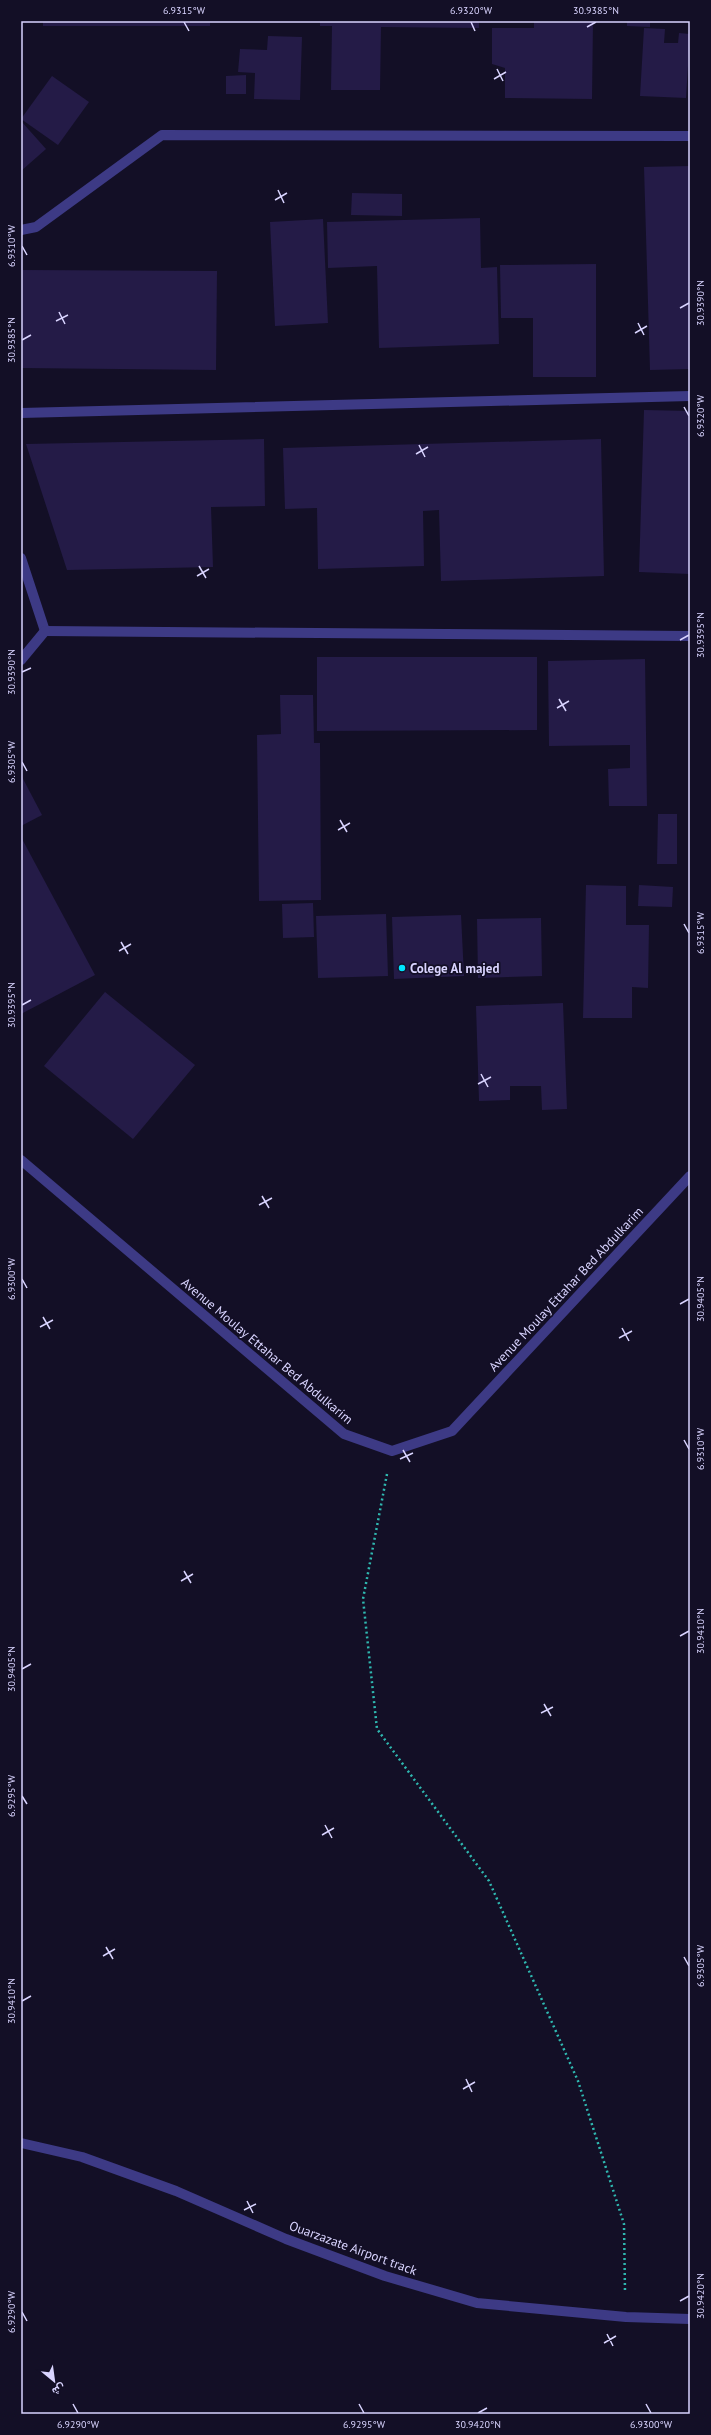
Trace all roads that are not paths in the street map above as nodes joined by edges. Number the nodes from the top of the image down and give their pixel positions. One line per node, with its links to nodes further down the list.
1 (690, 136): 2 (street)
2 (21, 230)
3 (690, 396): 4 (street)
4 (21, 413)
5 (21, 558): 6 (street)
6 (45, 631): 7 (street); 8 (street)
7 (690, 636)
8 (21, 660)
9 (21, 1160): 10 (street, Avenue Moulay Ettahar Bed Abdulkarim)
10 (690, 1176)
11 (21, 2143): 12 (street, Ouarzazate Airport track)
12 (690, 2319)

